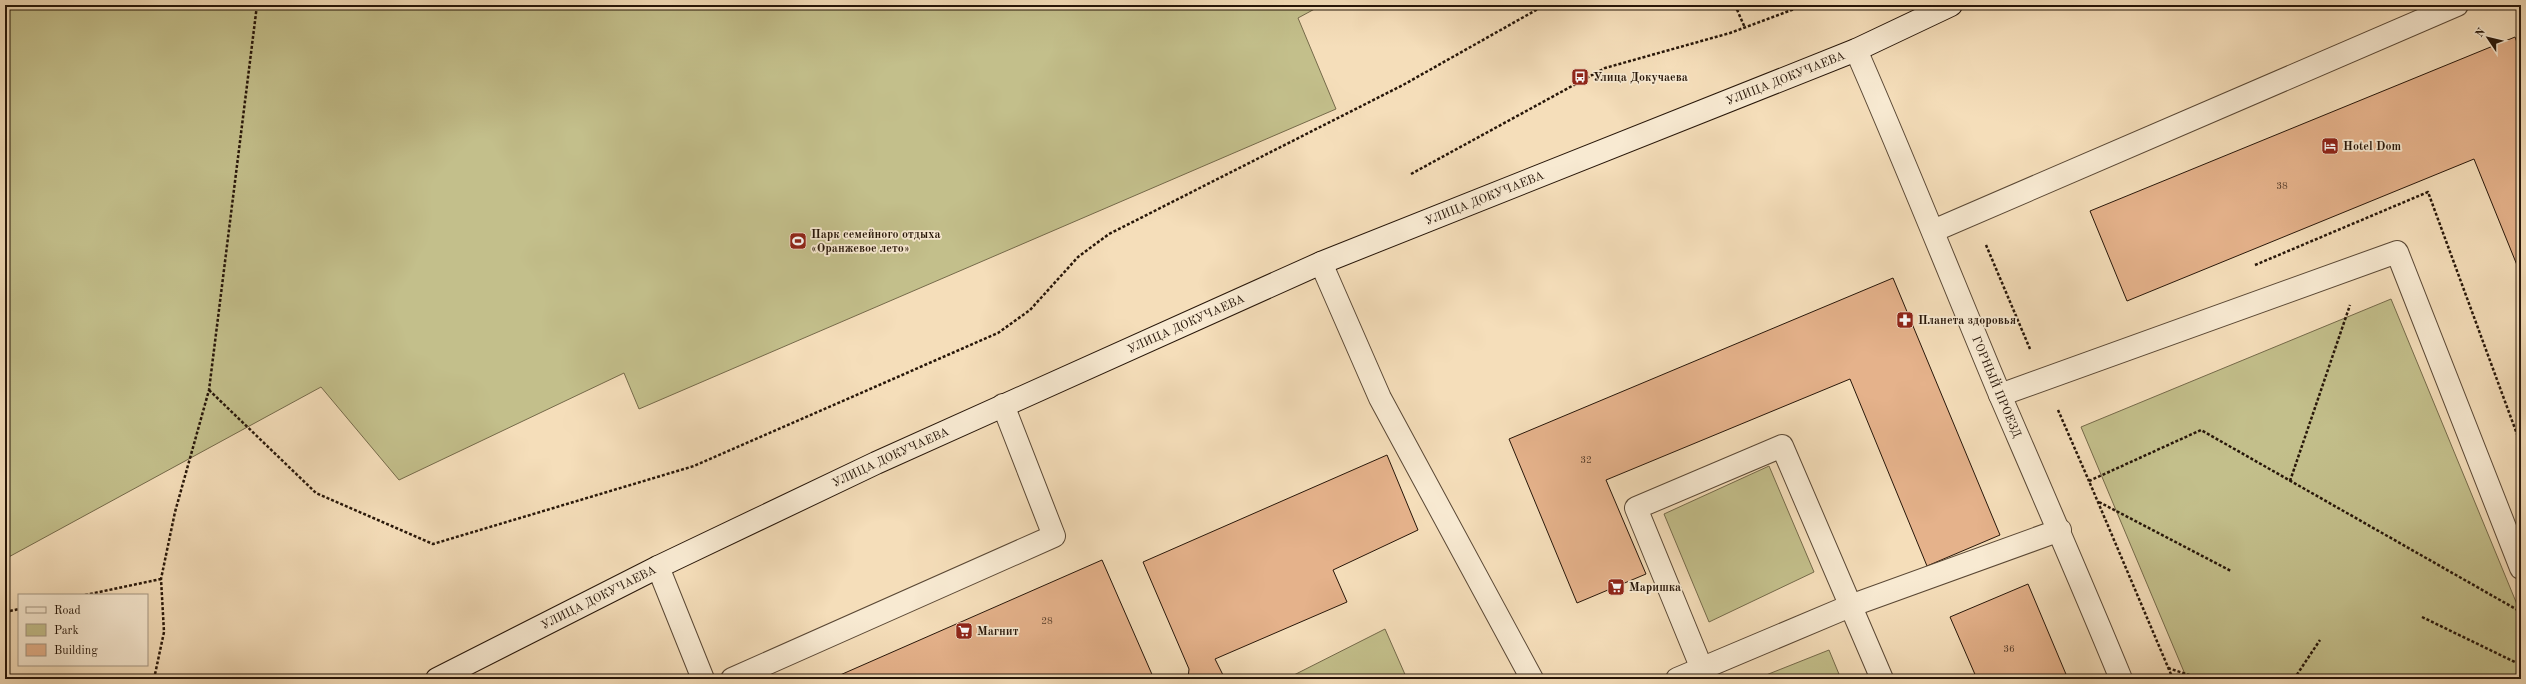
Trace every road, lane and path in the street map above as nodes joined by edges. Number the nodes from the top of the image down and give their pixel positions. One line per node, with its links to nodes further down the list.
1 (257, 5): 14 (path)
2 (1545, 5): 14 (path)
3 (1734, 5): 7 (path)
4 (1805, 5): 7 (path)
5 (1951, 5): 8 (main road, УЛИЦА ДОКУЧАЕВА)
6 (2456, 5): 10 (main road)
7 (1745, 28): 9 (path)
8 (1856, 50): 10 (main road, ГОРНЫЙ ПРОЕЗД); 11 (main road, УЛИЦА ДОКУЧАЕВА)
9 (1412, 174)
10 (1933, 231): 15 (main road, ГОРНЫЙ ПРОЕЗД)
11 (1321, 263): 16 (main road, УЛИЦА ДОКУЧАЕВА); 39 (main road)
12 (2365, 264): 13 (main road); 18 (path); 22 (main road)
13 (2044, 379): 15 (main road); 17 (path)
14 (209, 390): 24 (path)
15 (2000, 395): 20 (main road, ГОРНЫЙ ПРОЕЗД)
16 (1003, 405): 21 (main road, УЛИЦА ДОКУЧАЕВА); 38 (main road)
17 (2089, 481): 18 (path); 19 (path)
18 (2290, 481): 29 (path)
19 (2098, 501): 23 (path); 33 (path)
20 (2060, 530): 26 (main road); 42 (main road, ГОРНЫЙ ПРОЕЗД)
21 (658, 567): 36 (main road, УЛИЦА ДОКУЧАЕВА); 37 (main road)
22 (2521, 568)
23 (2231, 571)
24 (161, 579): 25 (path); 35 (path)
25 (90, 594)
26 (1850, 606): 34 (main road); 34 (main road); 41 (main road)
27 (18, 609): 28 (path)
28 (5, 612)
29 (2521, 612)
30 (2422, 616): 32 (path)
31 (2320, 640): 45 (path)
32 (2521, 665)
33 (2168, 668): 43 (path); 44 (path)
34 (1702, 669): 40 (main road)
35 (154, 679)
36 (437, 679)
37 (703, 679)
38 (732, 679)
39 (1532, 679)
40 (1677, 679)
41 (1882, 679)
42 (2121, 679)
43 (2173, 679)
44 (2201, 679)
45 (2294, 679)

